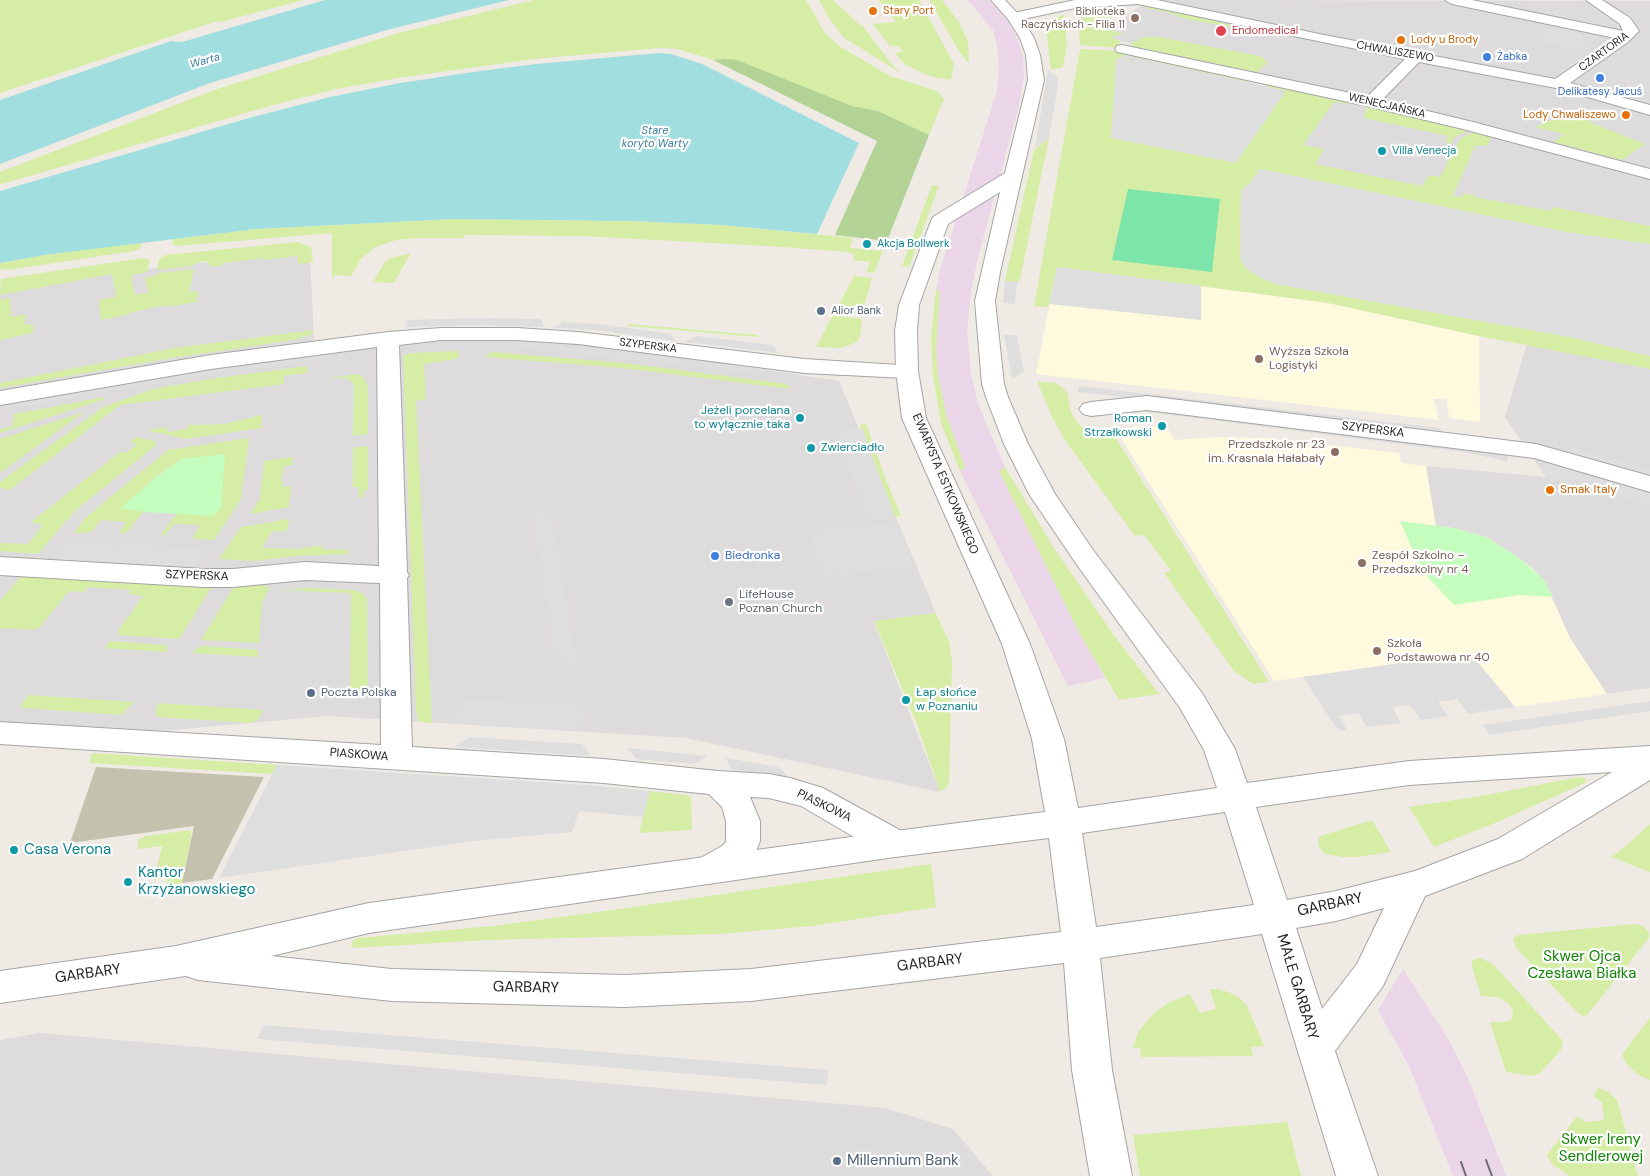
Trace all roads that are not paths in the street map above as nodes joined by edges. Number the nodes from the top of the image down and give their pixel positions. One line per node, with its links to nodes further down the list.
1 (998, 0): 5 (street)
2 (1138, 0): 5 (street, CHWALISZEWO); 8 (street, CHWALISZEWO)
3 (1452, 0): 6 (street)
4 (1592, 0): 6 (street, CZARTORIA)
5 (1014, 17): 13 (street)
6 (1626, 36): 9 (street, CZARTORIA)
7 (1122, 49): 10 (street, WENECJAŃSKA)
8 (1416, 56): 9 (street, CHWALISZEWO); 10 (street)
9 (1558, 84): 11 (street, CHWALISZEWO)
10 (1367, 101): 12 (street, WENECJAŃSKA)
11 (1650, 110)
12 (1650, 174)
13 (1013, 176): 15 (street, EWARYSTA ESTKOWSKIEGO); 26 (street)
14 (388, 338): 15 (street, SZYPERSKA); 16 (street, SZYPERSKA); 20 (street)
15 (907, 371): 27 (street, EWARYSTA ESTKOWSKIEGO)
16 (0, 398)
17 (1091, 409): 18 (street, SZYPERSKA)
18 (1650, 484)
19 (0, 566): 20 (street, SZYPERSKA)
20 (394, 574): 22 (street)
21 (0, 733): 22 (street, PIASKOWA)
22 (397, 757): 25 (street, PIASKOWA)
23 (1650, 758): 26 (street, GARBARY)
24 (1650, 765): 30 (street, GARBARY)
25 (718, 783): 28 (street, PIASKOWA); 29 (street)
26 (1238, 798): 27 (street, GARBARY); 31 (street, MAŁE GARBARY)
27 (1064, 823): 28 (street, GARBARY); 32 (street)
28 (895, 844): 29 (street, GARBARY)
29 (709, 870): 33 (street, GARBARY)
30 (1412, 886): 31 (street, GARBARY); 35 (street)
31 (1275, 917): 32 (street, GARBARY); 35 (street, MAŁE GARBARY)
32 (1081, 945): 33 (street, GARBARY); 36 (street)
33 (176, 962): 34 (street, GARBARY)
34 (0, 987)
35 (1315, 1048): 37 (street, MAŁE GARBARY)
36 (1111, 1176)
37 (1358, 1176)

